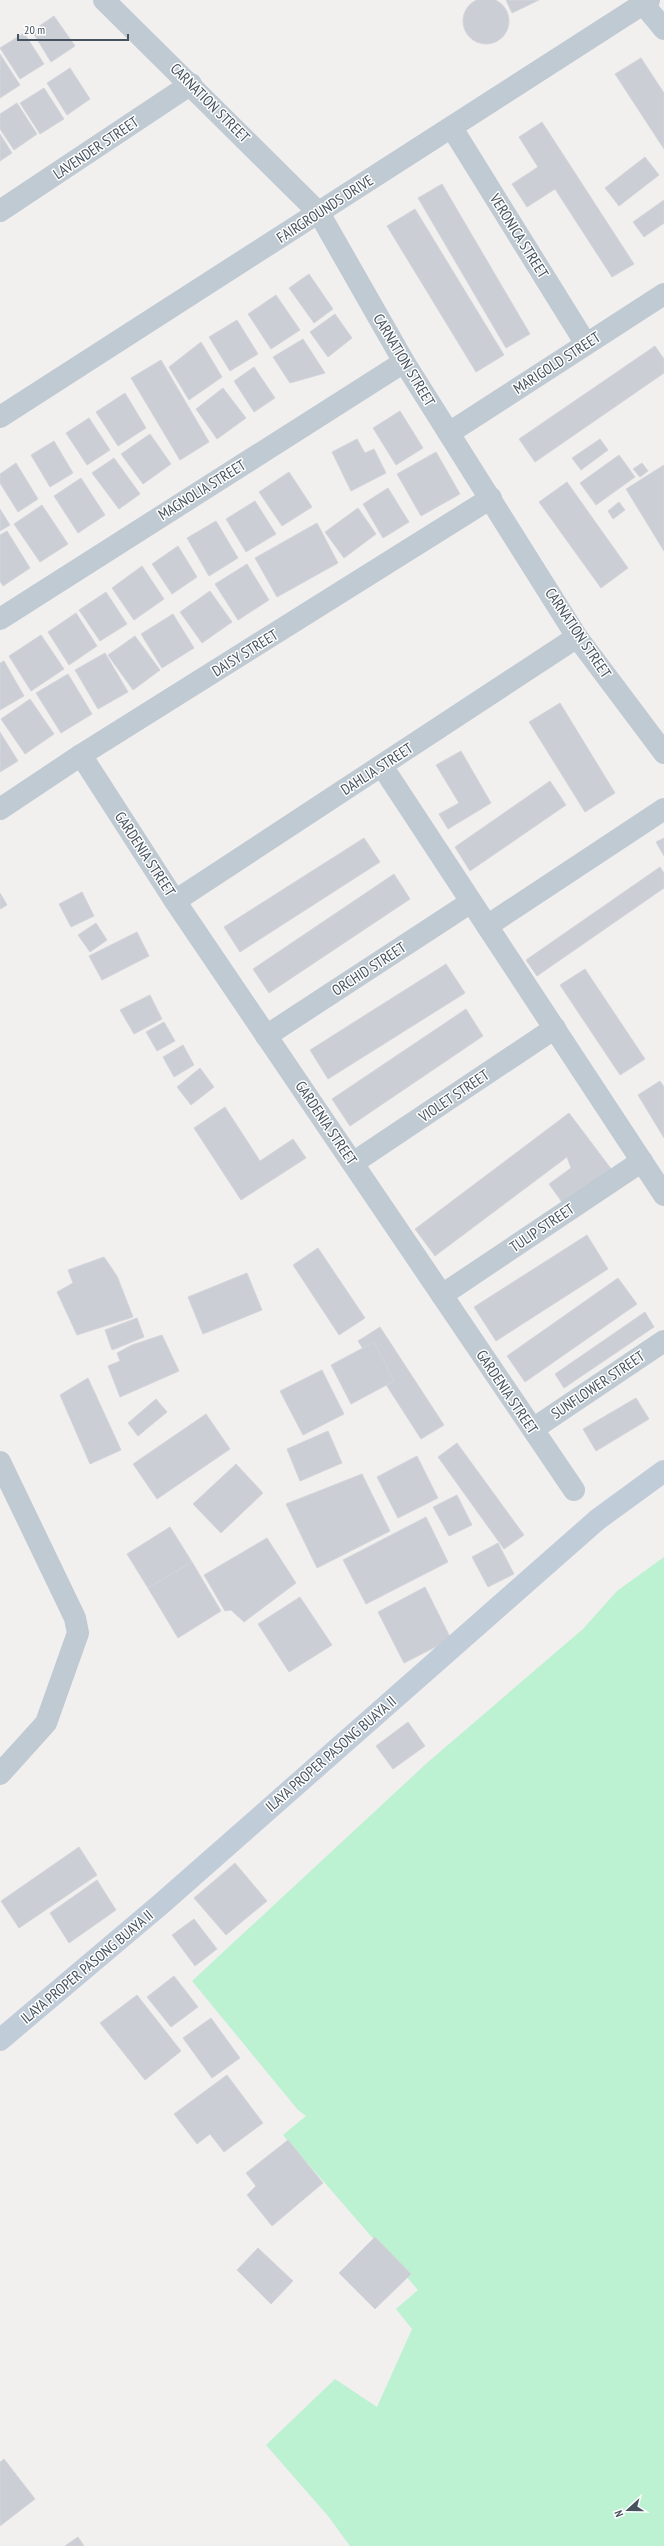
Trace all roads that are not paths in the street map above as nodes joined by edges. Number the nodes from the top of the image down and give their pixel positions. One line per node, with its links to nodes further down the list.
1 (104, 0): 4 (street, CARNATION STREET)
2 (647, 2): 3 (street); 5 (street, FAIRGROUNDS DRIVE)
3 (664, 29)
4 (191, 84): 6 (street, LAVENDER STREET); 7 (street, CARNATION STREET)
5 (452, 128): 7 (street, FAIRGROUNDS DRIVE); 9 (street, VERONICA STREET)
6 (0, 211)
7 (319, 213): 10 (street, CARNATION STREET); 11 (street, FAIRGROUNDS DRIVE)
8 (664, 294): 9 (street, MARIGOLD STREET)
9 (586, 344): 12 (street, MARIGOLD STREET)
10 (404, 362): 12 (street, CARNATION STREET); 14 (street, MAGNOLIA STREET)
11 (0, 417)
12 (449, 433): 13 (street, CARNATION STREET)
13 (490, 498): 15 (street, CARNATION STREET); 17 (street, DAISY STREET)
14 (0, 619)
15 (577, 637): 16 (street, CARNATION STREET); 18 (street, DAHLIA STREET)
16 (664, 754)
17 (80, 755): 19 (street, DAISY STREET); 21 (street, GARDENIA STREET)
18 (382, 766): 21 (street, DAHLIA STREET); 22 (street)
19 (0, 809)
20 (664, 809): 23 (street)
21 (176, 901): 25 (street, GARDENIA STREET)
22 (471, 902): 23 (street); 25 (street, ORCHID STREET)
23 (487, 926): 24 (street)
24 (555, 1028): 26 (street); 27 (street, VIOLET STREET)
25 (266, 1036): 27 (street, GARDENIA STREET)
26 (642, 1161): 28 (street); 29 (street, TULIP STREET)
27 (353, 1163): 29 (street, GARDENIA STREET)
28 (664, 1195)
29 (442, 1295): 31 (street, GARDENIA STREET)
30 (664, 1341): 31 (street, SUNFLOWER STREET)
31 (533, 1429): 34 (street, GARDENIA STREET)
32 (0, 1462): 35 (street)
33 (664, 1471): 36 (street, ILAYA PROPER PASONG BUAYA II)
34 (574, 1490)
35 (0, 1774)
36 (0, 2040)

